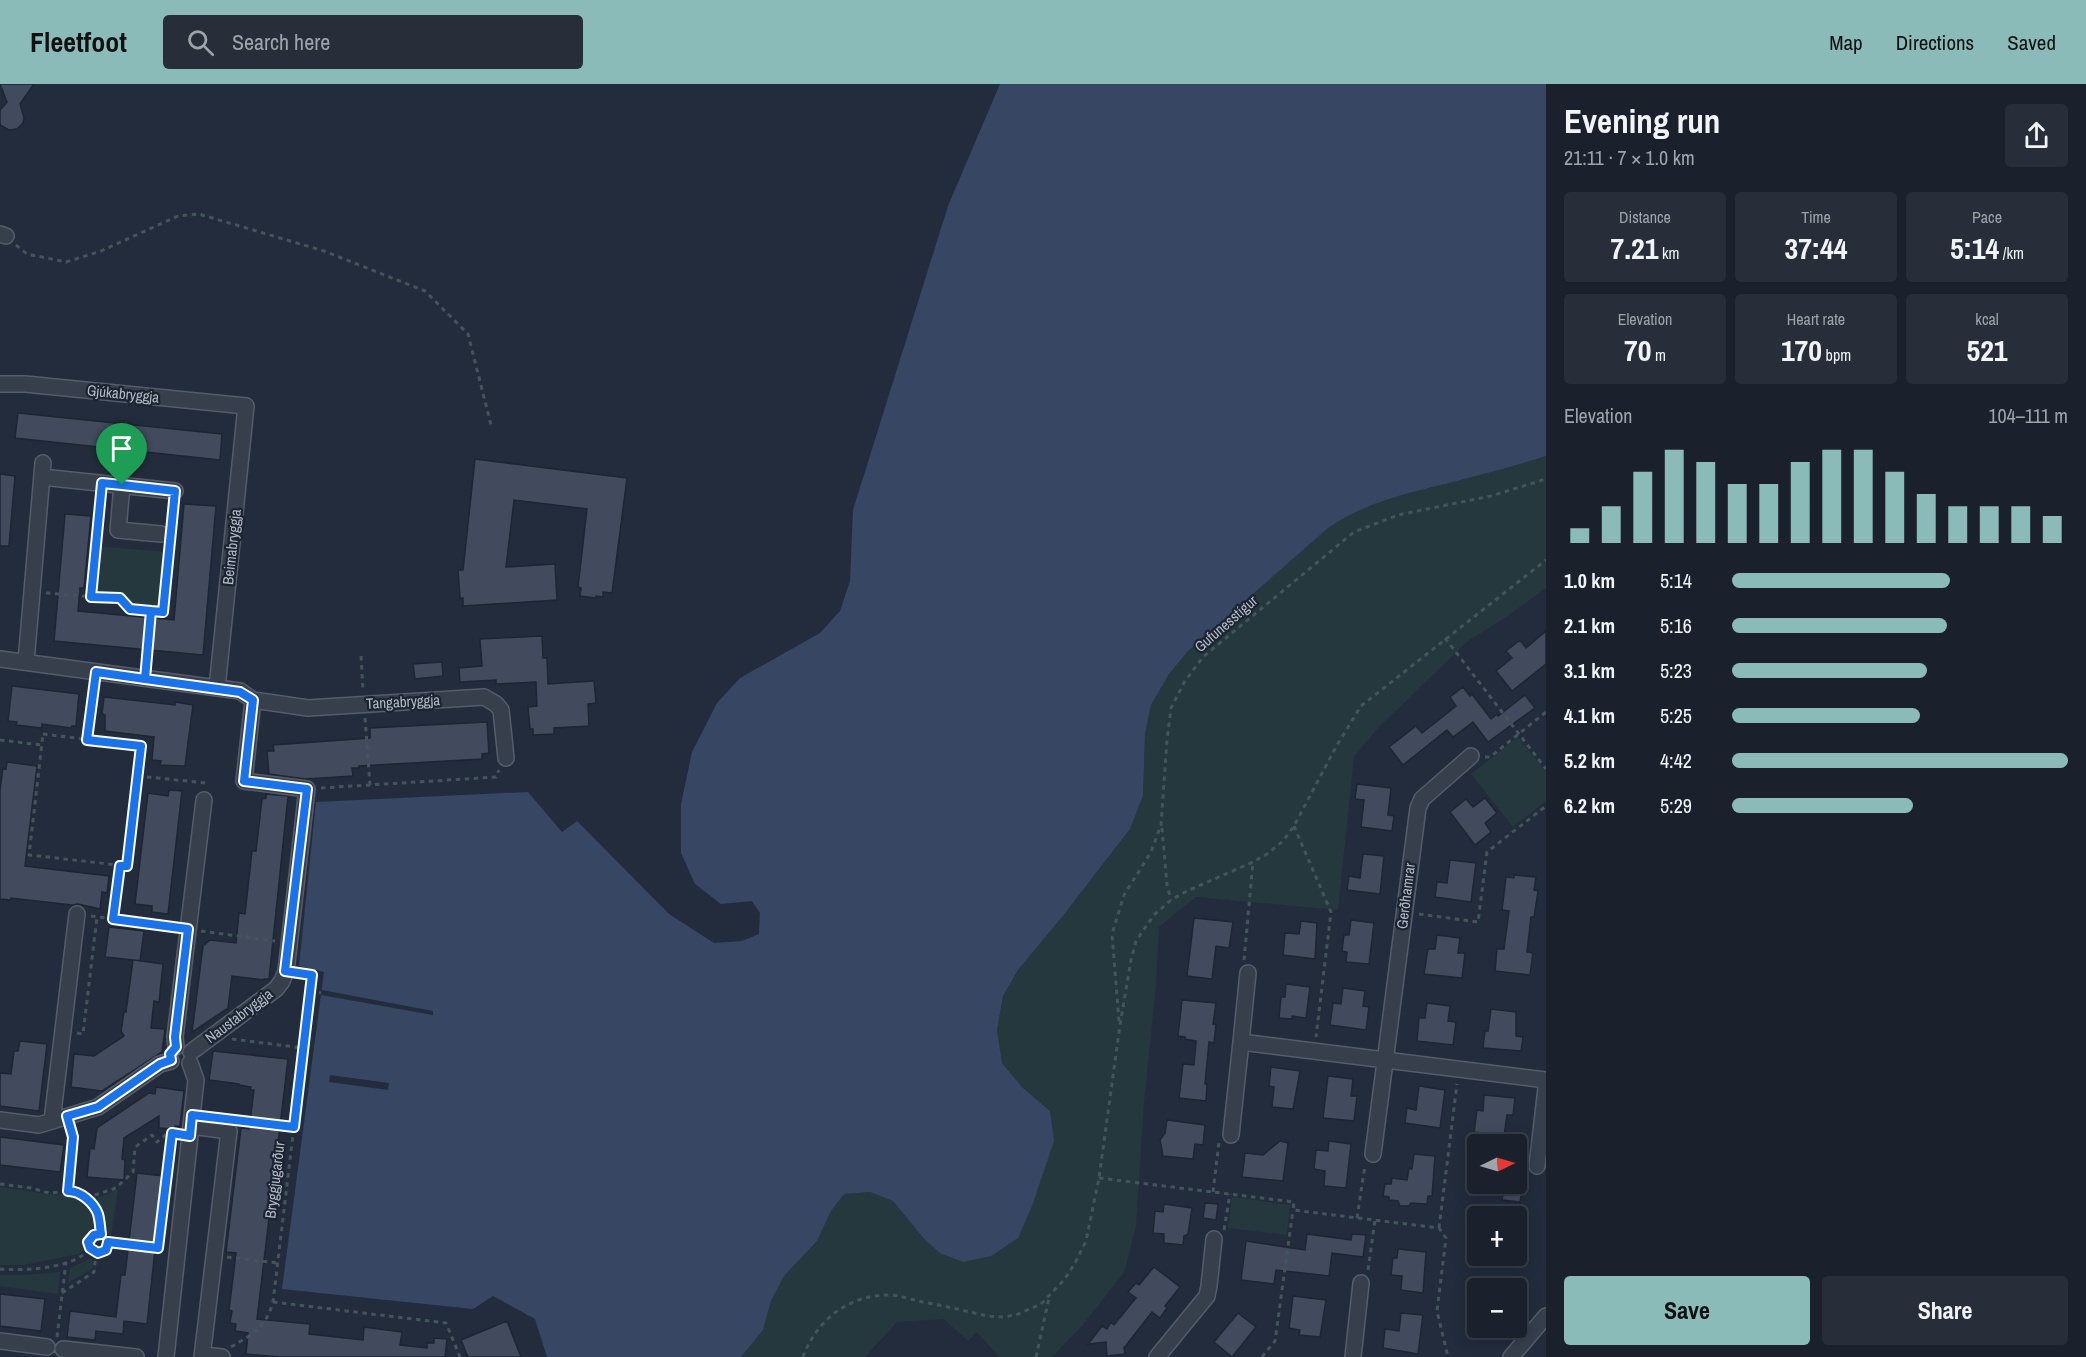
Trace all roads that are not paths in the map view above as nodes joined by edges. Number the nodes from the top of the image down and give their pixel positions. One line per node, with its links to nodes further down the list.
1 (0, 384): 2 (street, Gjúkabryggja)
2 (246, 406): 8 (street, Beimabryggja)
3 (122, 485): 4 (street); 5 (street); 7 (street)
4 (175, 491)
5 (161, 534)
6 (0, 659): 7 (street, Tangabryggja)
7 (26, 662): 8 (street, Tangabryggja)
8 (217, 688): 9 (street, Tangabryggja)
9 (253, 700): 11 (street, Tangabryggja); 16 (street, Naustabryggja)
10 (1471, 756): 17 (street, Gerðhamrar)
11 (506, 758)
12 (204, 800): 16 (street)
13 (77, 914): 21 (street)
14 (1248, 973): 15 (street)
15 (1241, 1042): 17 (street); 23 (street)
16 (182, 1056): 21 (street, Naustabryggja); 22 (street)
17 (1386, 1060): 18 (street); 24 (street, Gerðhamrar)
18 (1546, 1080)
19 (1546, 1088): 25 (street)
20 (0, 1120): 21 (street, Naustabryggja)
21 (52, 1121)
22 (191, 1131): 31 (street); 33 (street)
23 (1231, 1135)
24 (1373, 1154)
25 (1537, 1166)
26 (1214, 1239): 34 (street)
27 (1365, 1277): 35 (street)
28 (1546, 1316): 36 (street)
29 (0, 1341): 32 (street)
30 (224, 1354): 31 (street)
31 (203, 1356)
32 (136, 1357)
33 (166, 1357)
34 (1157, 1357)
35 (1353, 1357)
36 (1511, 1357)

